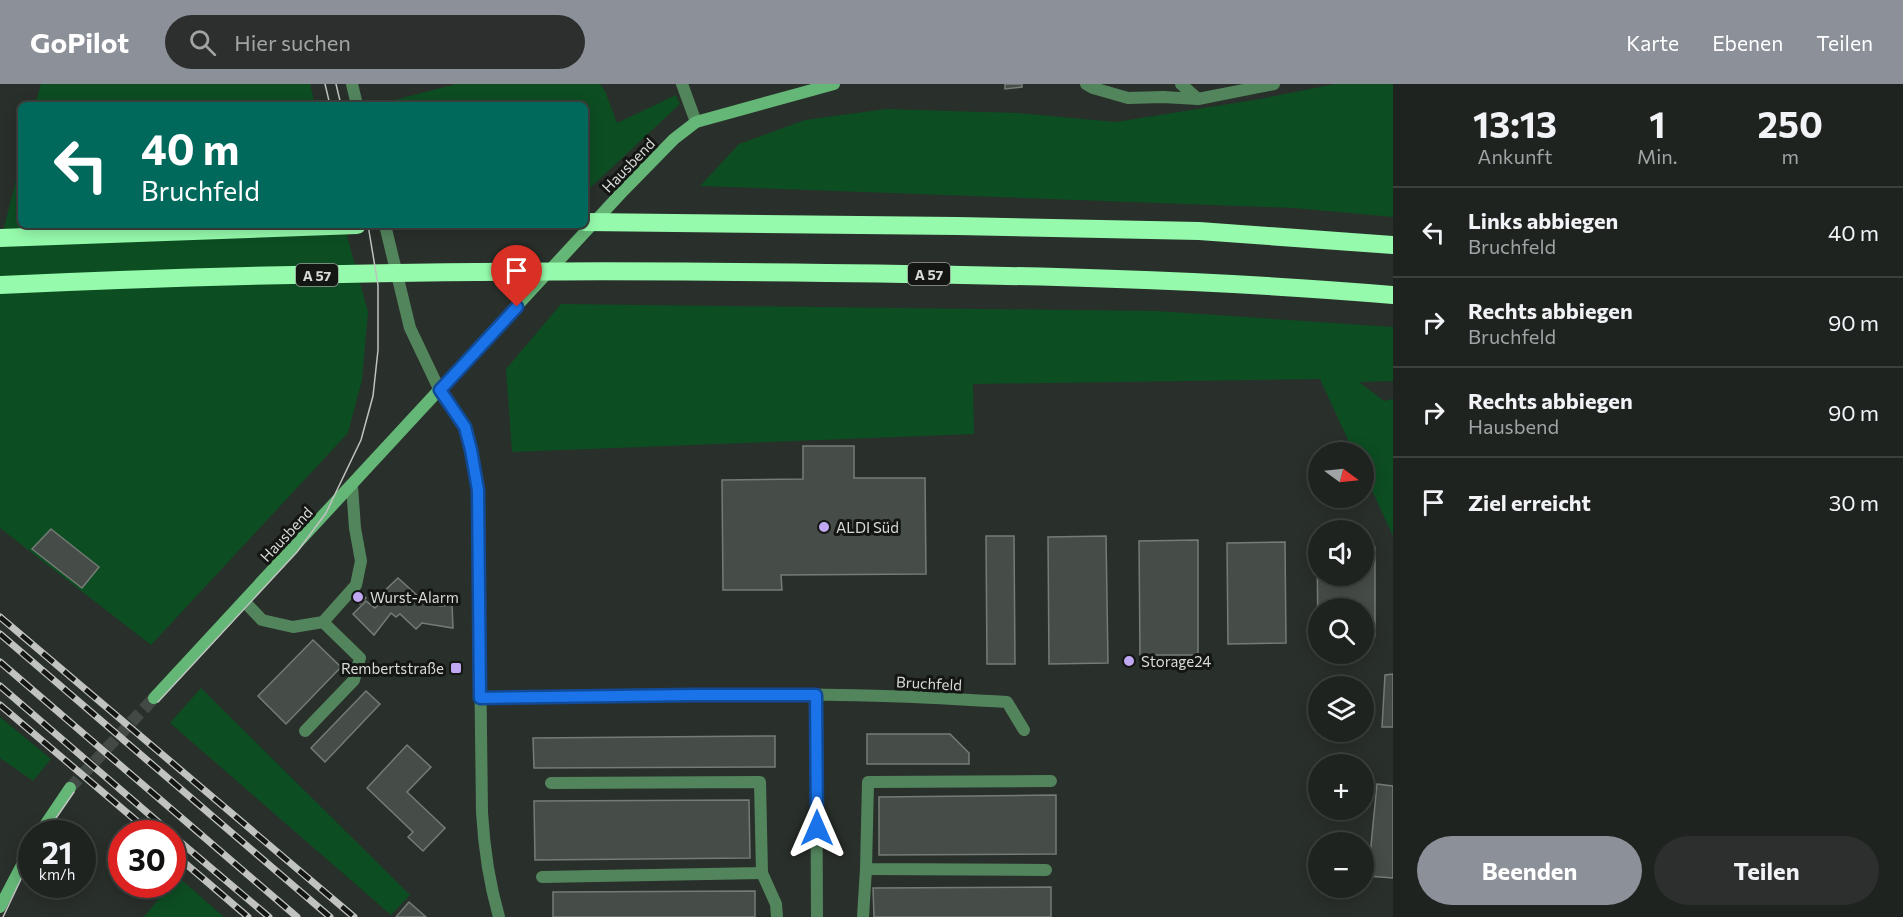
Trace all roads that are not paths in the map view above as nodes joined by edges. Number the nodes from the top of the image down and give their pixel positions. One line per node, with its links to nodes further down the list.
1 (352, 84): 8 (street)
2 (682, 84): 9 (street)
3 (834, 84): 9 (main road, Hausbend)
4 (1086, 84): 7 (street)
5 (1181, 84): 7 (street)
6 (1274, 84): 7 (street)
7 (1197, 99)
8 (356, 102)
9 (696, 122): 17 (main road, Hausbend)
10 (588, 222): 14 (highway)
11 (275, 228): 13 (highway)
12 (386, 228): 17 (street)
13 (0, 238)
14 (1393, 245)
15 (0, 285): 16 (highway, A 57)
16 (1393, 295)
17 (440, 390): 18 (main road, Hausbend); 23 (street)
18 (352, 486): 19 (main road, Hausbend); 20 (street)
19 (244, 601): 20 (street); 22 (main road, Hausbend)
20 (322, 622): 25 (street)
21 (816, 695): 23 (street, Bruchfeld); 24 (street, Bruchfeld); 40 (street)
22 (154, 698)
23 (480, 698): 38 (street)
24 (1024, 730)
25 (305, 731)
26 (1051, 781): 30 (street)
27 (551, 783): 33 (street)
28 (70, 788): 29 (main road)
29 (48, 820)
30 (866, 869): 31 (street); 41 (street)
31 (1046, 870)
32 (18, 872): 36 (main road)
33 (762, 873): 35 (street); 39 (street)
34 (18, 876): 37 (main road)
35 (542, 877)
36 (0, 907)
37 (3, 917)
38 (499, 917)
39 (777, 917)
40 (817, 917)
41 (863, 917)

